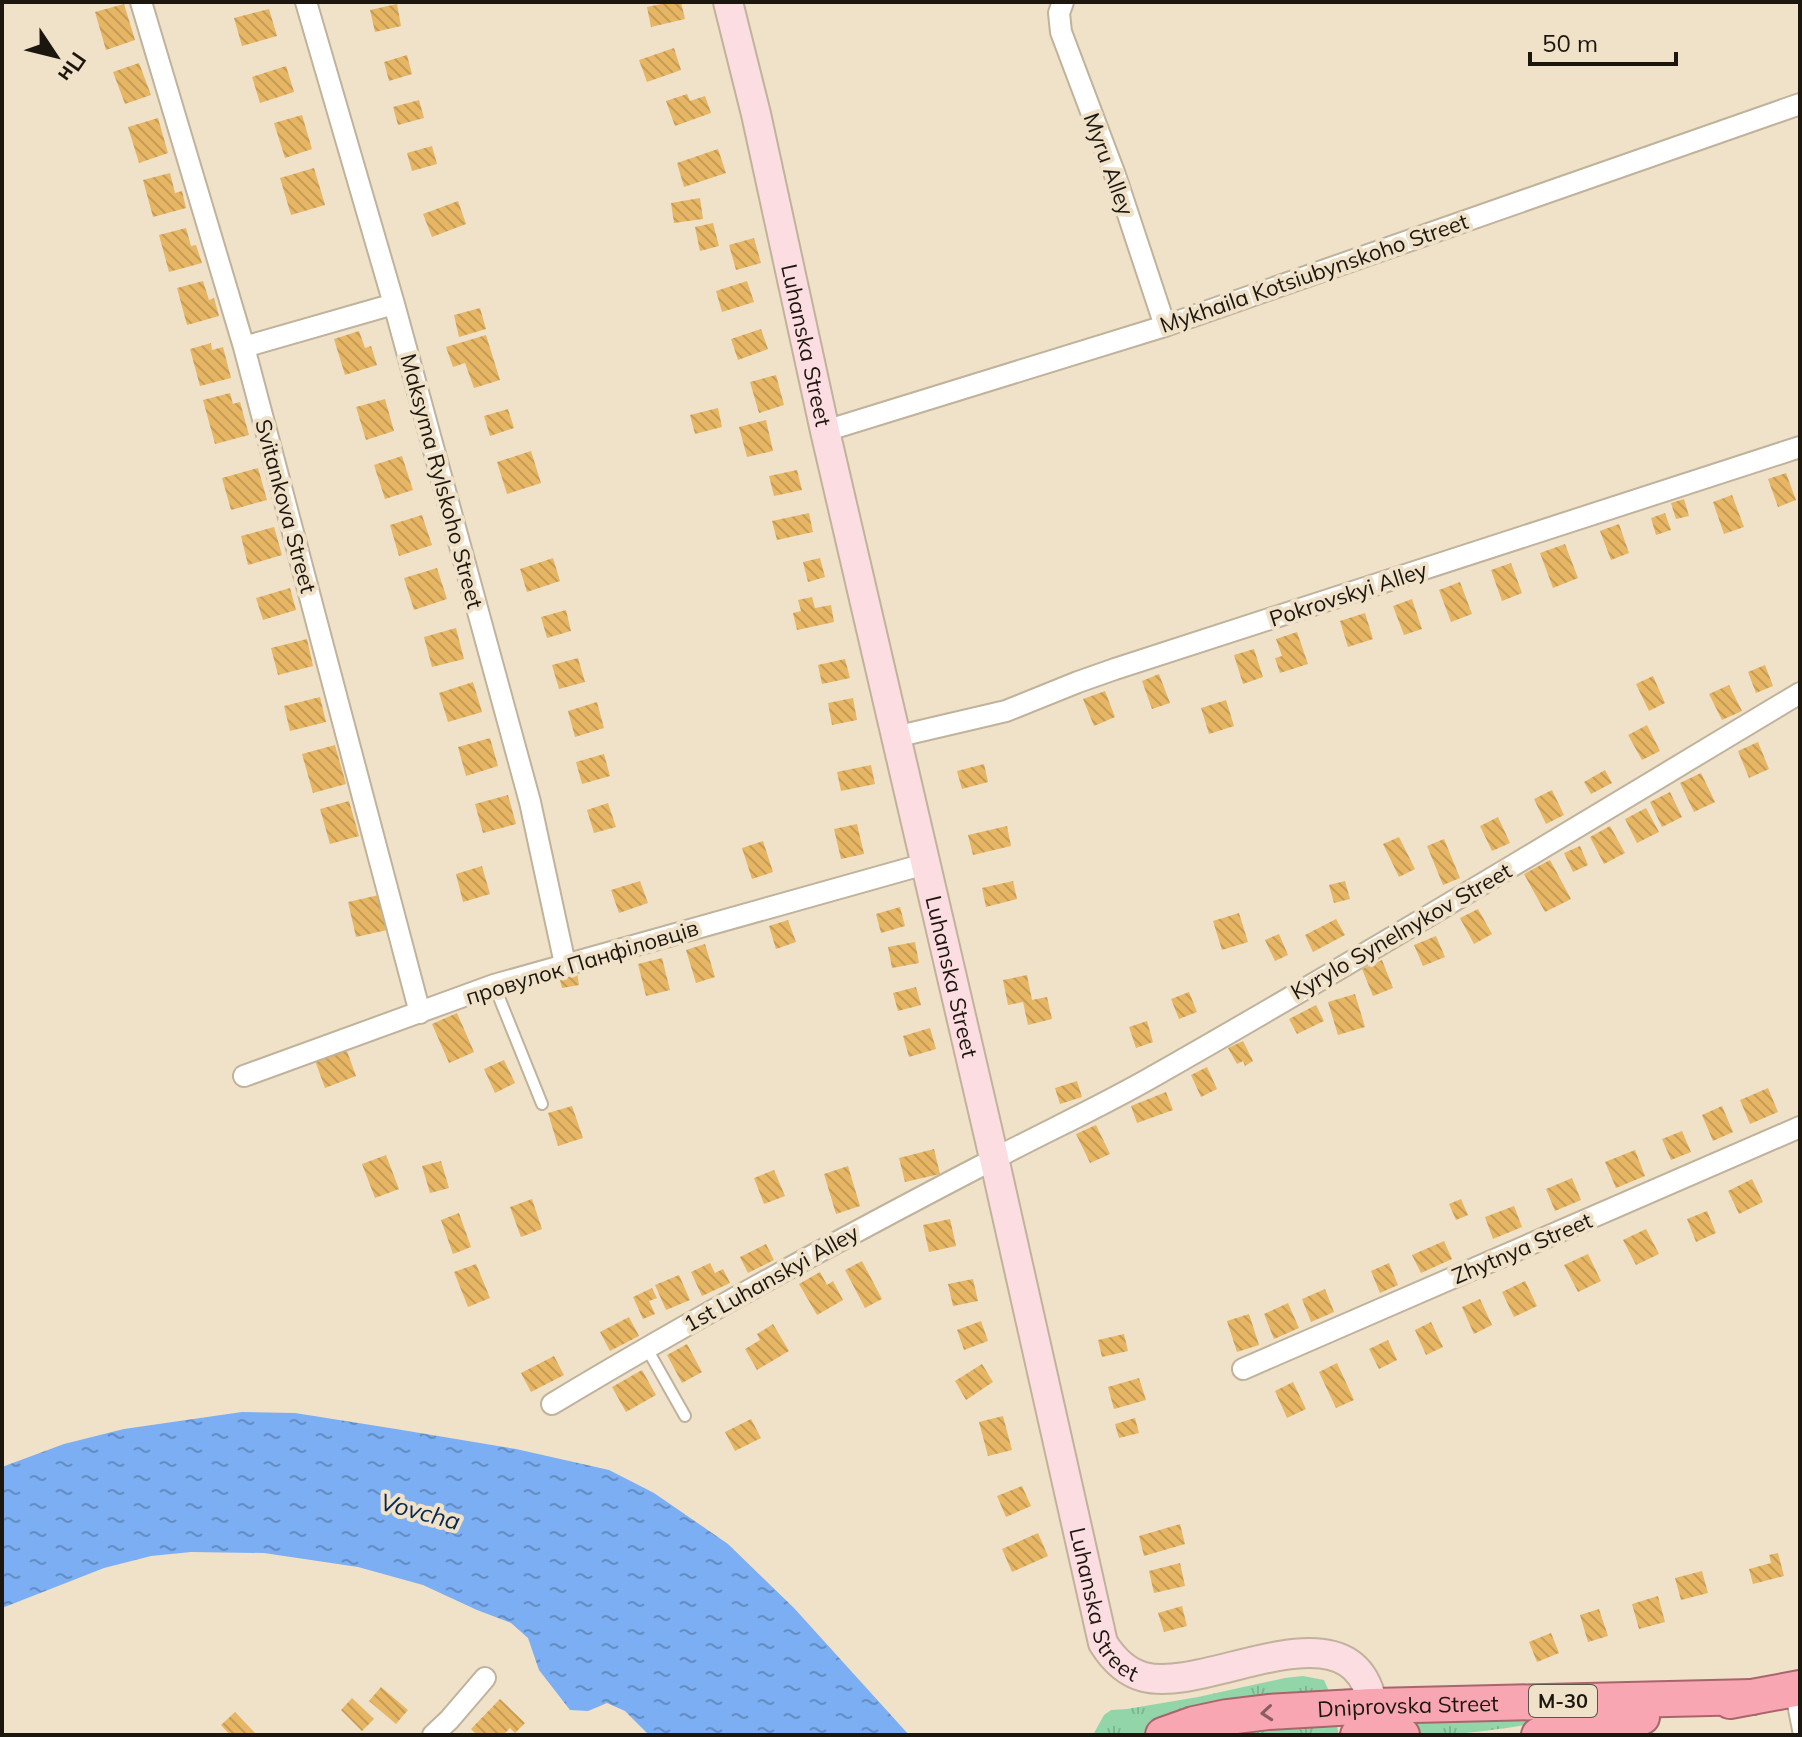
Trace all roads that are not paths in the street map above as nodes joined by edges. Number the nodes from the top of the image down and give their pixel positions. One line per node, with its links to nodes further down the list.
1 (141, 2): 8 (street, Svitankova Street)
2 (306, 2): 6 (street, Maksyma Rylskoho Street)
3 (728, 2): 9 (main road, Luhanska Street)
4 (1063, 2): 7 (street, Myru Alley)
5 (1800, 104): 7 (street, Mykhaila Kotsiubynskoho Street)
6 (394, 304): 8 (street); 14 (street, Maksyma Rylskoho Street)
7 (1165, 326): 9 (street, Mykhaila Kotsiubynskoho Street)
8 (244, 347): 16 (street, Svitankova Street)
9 (825, 431): 12 (main road, Luhanska Street)
10 (1800, 447): 12 (street, Pokrovskyi Alley)
11 (1800, 693): 20 (street, Kyrylo Synelnykov Street)
12 (895, 737): 13 (main road, Luhanska Street)
13 (925, 864): 14 (street, провулок Панфіловців); 20 (main road, Luhanska Street)
14 (565, 964): 15 (street, провулок Панфіловців)
15 (494, 985): 16 (street, провулок Панфіловців); 18 (lane)
16 (420, 1013): 17 (street, провулок Панфіловців)
17 (244, 1076)
18 (542, 1104)
19 (1800, 1127): 22 (street, Zhytnya Street)
20 (994, 1158): 21 (street, 1st Luhanskyi Alley); 28 (main road, Luhanska Street)
21 (646, 1347): 23 (street, 1st Luhanskyi Alley); 24 (lane)
22 (1243, 1369)
23 (552, 1404)
24 (685, 1416)
25 (485, 1678): 29 (street)
26 (1795, 1690): 27 (highway, Dniprovska Street / М-30); 33 (lane)
27 (1752, 1697): 28 (highway, Dniprovska Street / М-30); 32 (highway, Dniprovska Street / М-30)
28 (1365, 1720): 30 (highway, Dniprovska Street / М-30, one-way to 30); 31 (highway)
29 (433, 1735)
30 (1163, 1735)
31 (1402, 1735)
32 (1539, 1735)
33 (1799, 1735)

